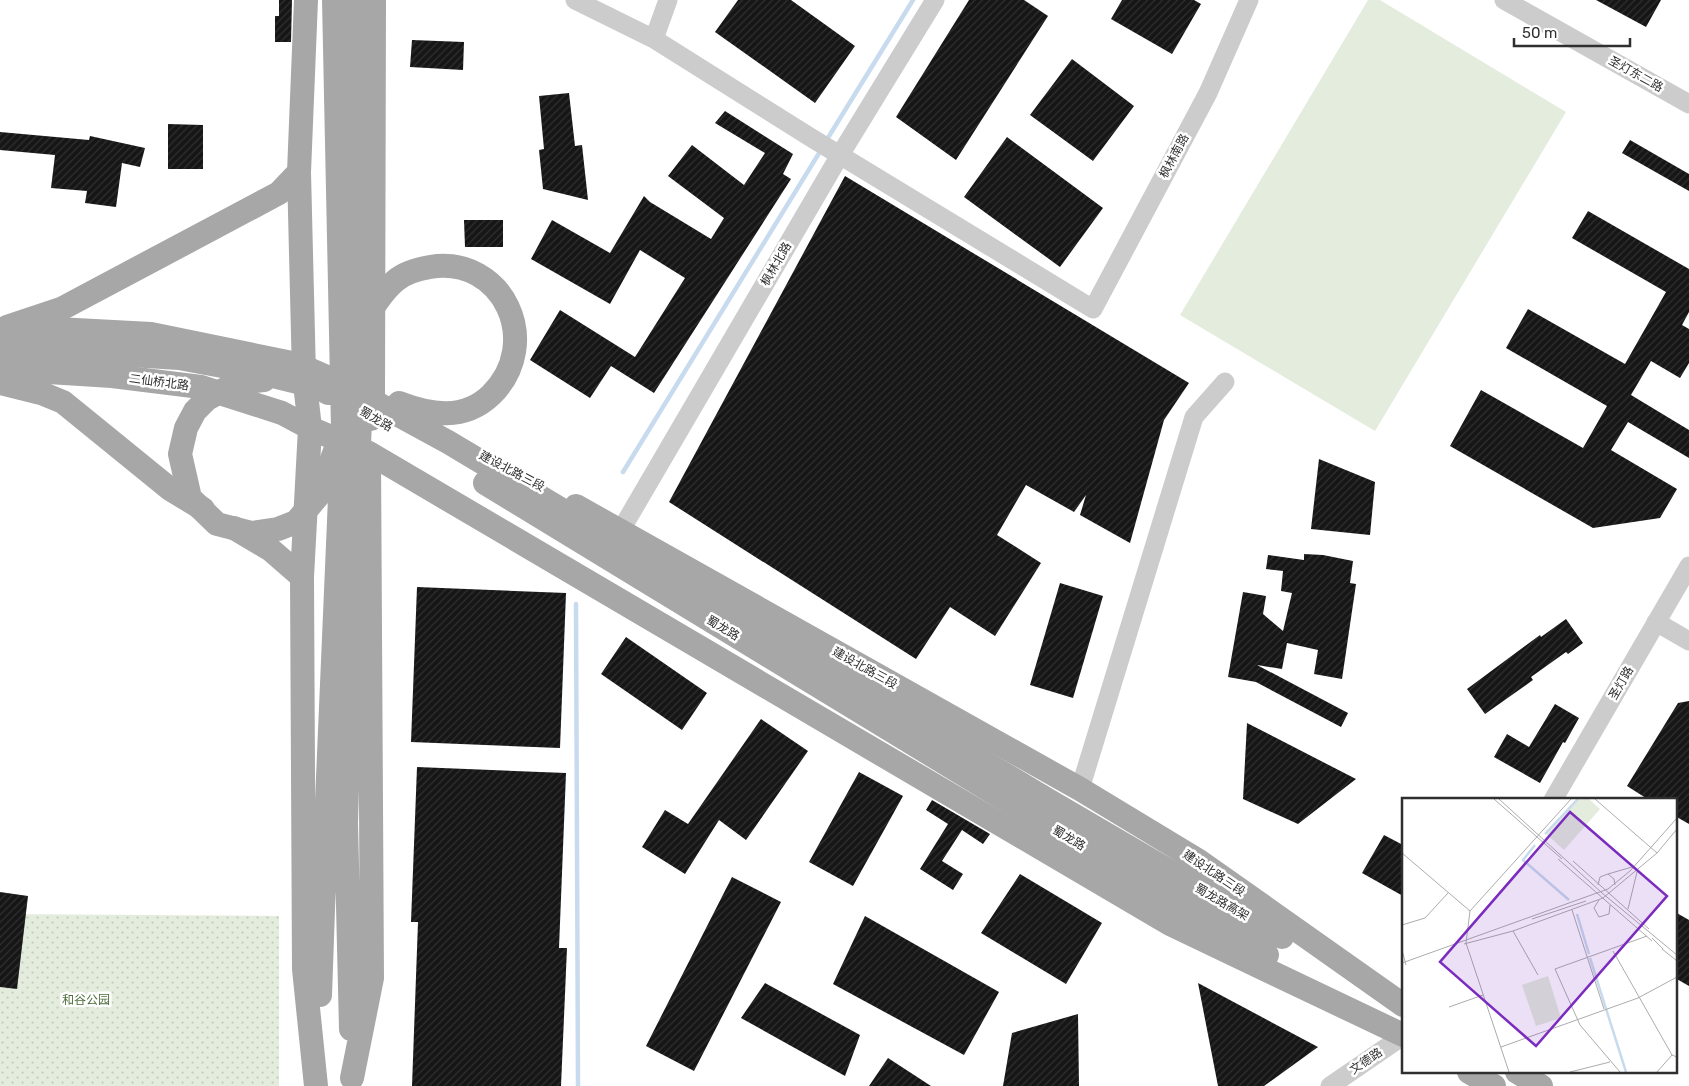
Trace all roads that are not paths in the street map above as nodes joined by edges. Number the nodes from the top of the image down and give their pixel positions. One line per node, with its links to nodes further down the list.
1 (306, 0): 13 (main road)
2 (334, 0): 25 (main road, bridge)
3 (355, 0): 15 (main road, bridge)
4 (374, 0): 22 (main road)
5 (575, 0): 10 (street)
6 (668, 0): 10 (street)
7 (935, 0): 12 (street, 枫林北路)
8 (1249, 0): 12 (street, 枫林南路)
9 (1504, 0): 11 (street, 圣灯东二路)
10 (654, 38): 12 (street)
11 (1689, 104)
12 (835, 152): 27 (street, 枫林北路)
13 (300, 172): 14 (main road); 18 (main road)
14 (0, 330): 18 (main road); 19 (main road, 蜀龙路, bridge)
15 (360, 330): 19 (main road, bridge); 35 (main road, bridge)
16 (0, 347): 23 (main road, 蜀龙路, bridge)
17 (0, 369): 24 (main road, 二仙桥北路)
18 (304, 375): 22 (main road, 建设北路三段); 24 (main road)
19 (336, 381): 34 (main road, 蜀龙路, bridge)
20 (1225, 382): 32 (street)
21 (0, 383): 29 (main road)
22 (373, 396): 26 (main road); 27 (main road, 建设北路三段)
23 (350, 404): 25 (main road, bridge); 34 (main road, 蜀龙路, bridge)
24 (310, 428): 26 (main road); 29 (main road)
25 (343, 428): 35 (main road, bridge)
26 (369, 453): 39 (main road); 43 (main road)
27 (620, 530): 32 (main road, 建设北路三段)
28 (1689, 566): 30 (street, 圣灯路)
29 (302, 577): 44 (main road)
30 (1656, 622): 31 (street); 33 (street, 圣灯路)
31 (1689, 641)
32 (1080, 789): 37 (main road, 建设北路三段)
33 (1554, 798)
34 (1036, 806): 36 (main road, 蜀龙路高架); 38 (main road, 蜀龙路)
35 (336, 824): 43 (main road); 44 (main road)
36 (1402, 1005)
37 (1402, 1005)
38 (1402, 1034)
39 (1402, 1035)
40 (1402, 1036): 45 (street, 文德路)
41 (1473, 1074): 46 (main road)
42 (1520, 1074): 47 (main road)
43 (352, 1082)
44 (316, 1086)
45 (1330, 1086)
46 (1494, 1086)
47 (1541, 1086)

